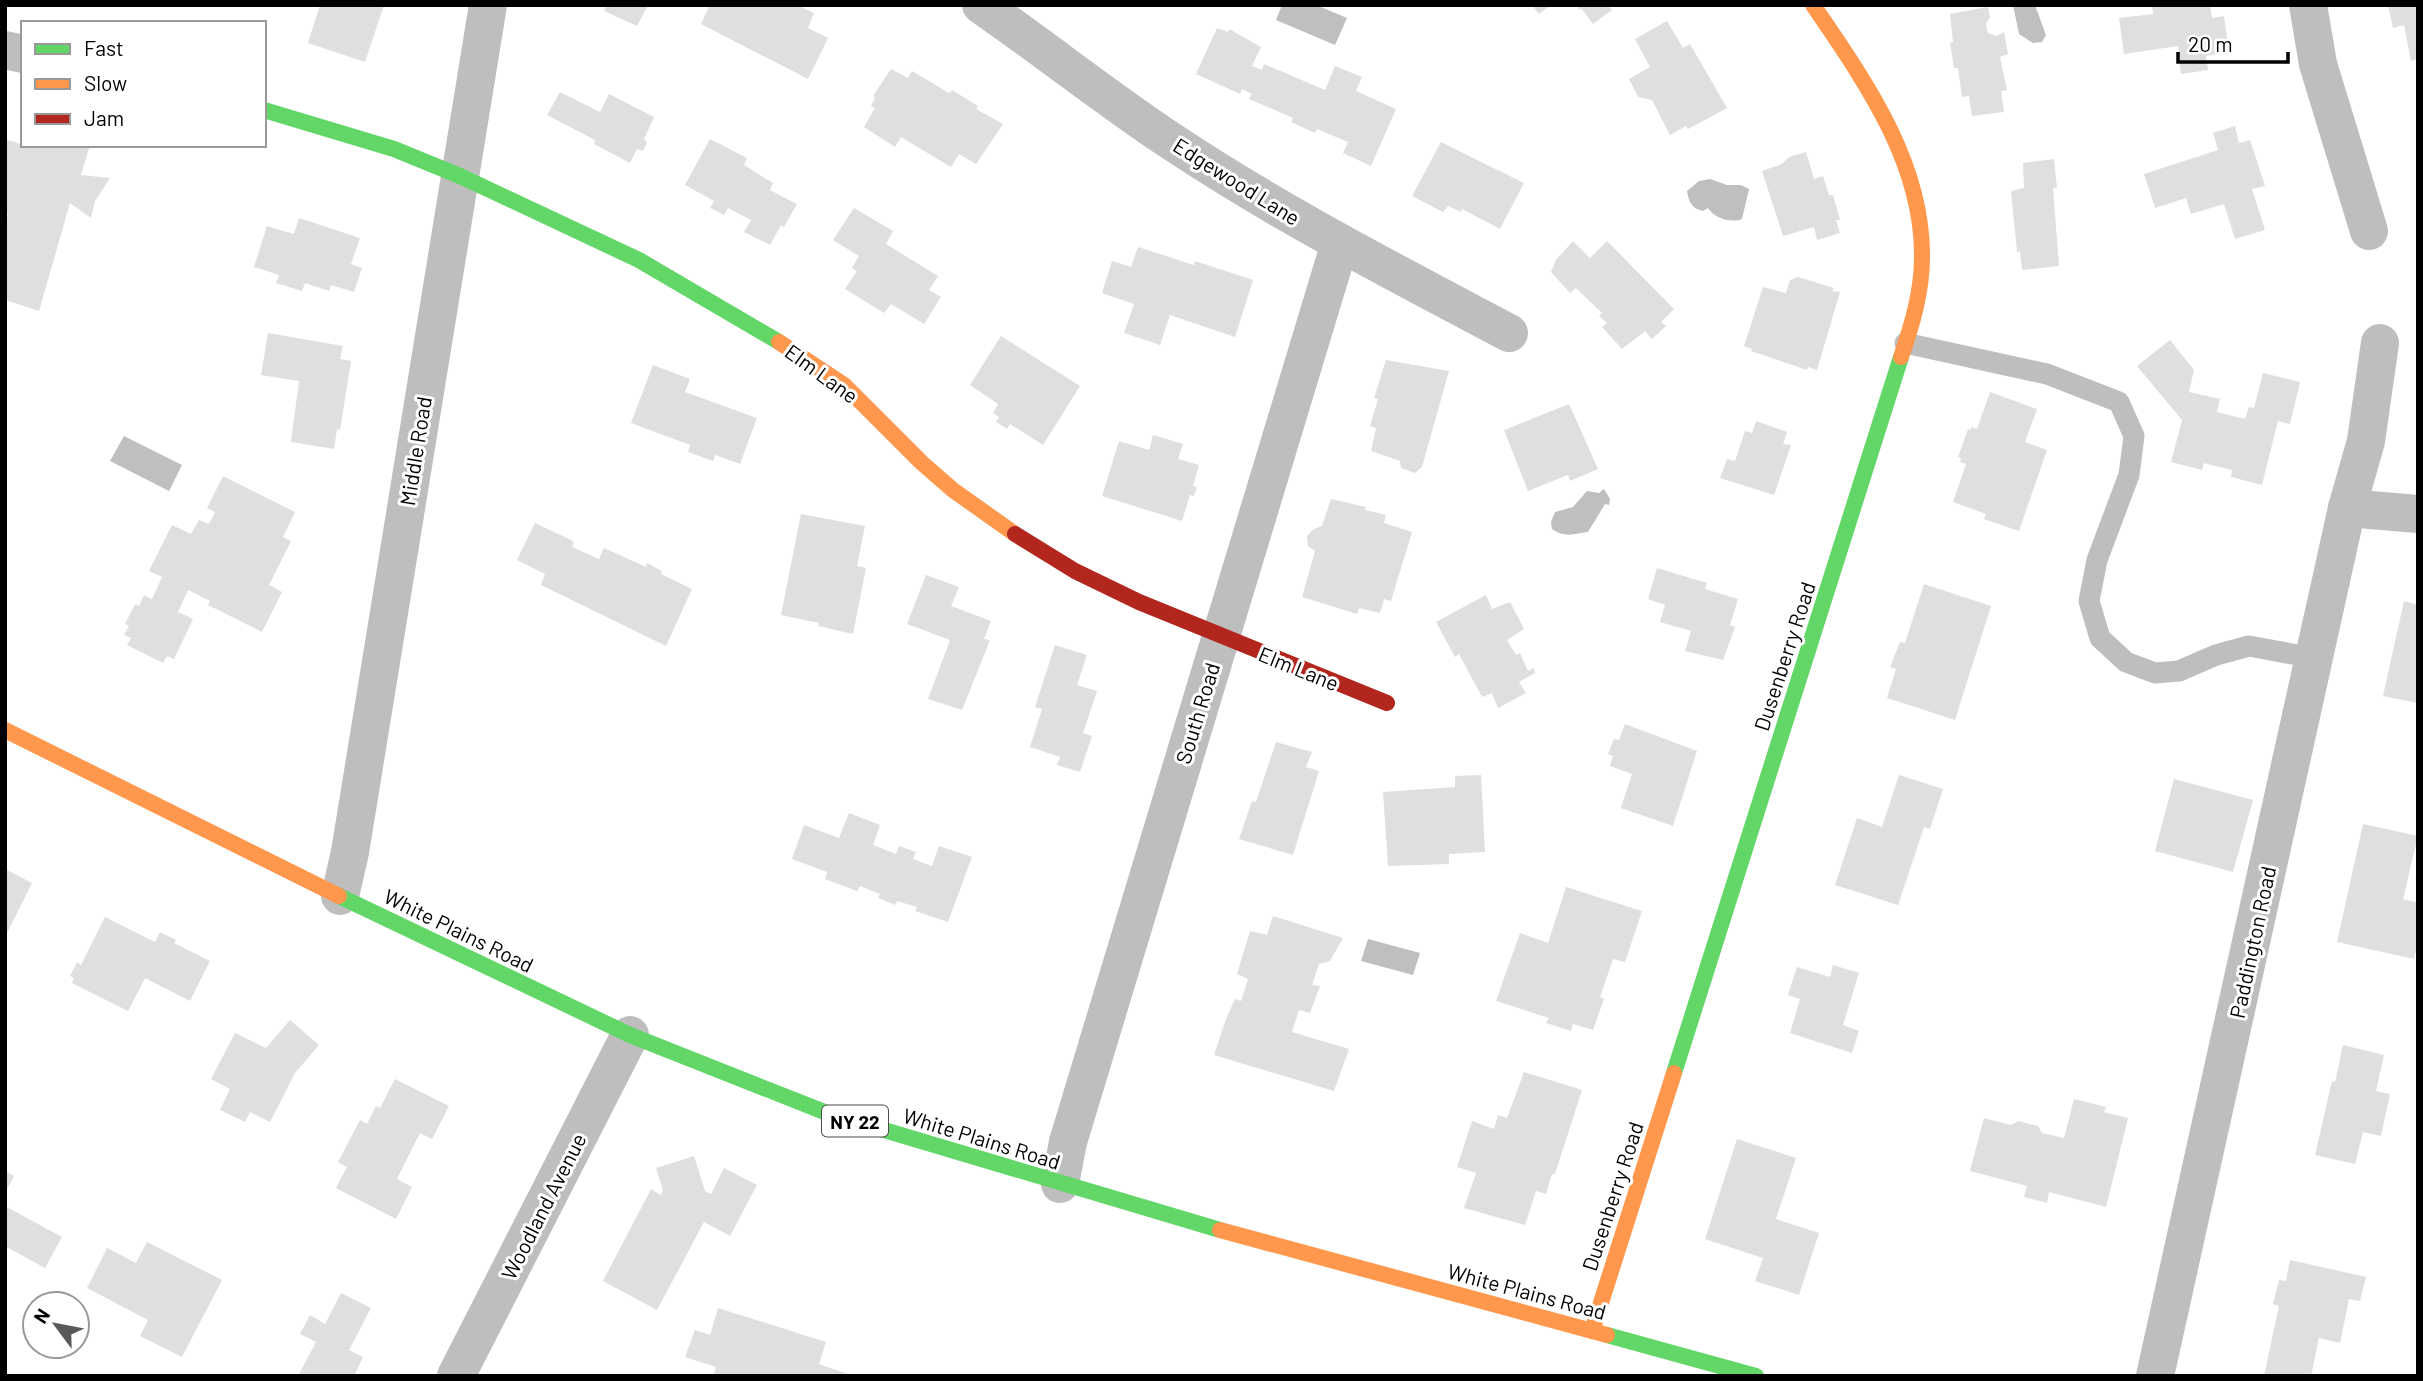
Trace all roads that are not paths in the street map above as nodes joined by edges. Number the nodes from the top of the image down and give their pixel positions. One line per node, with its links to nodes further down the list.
1 (488, 5): 6 (street, Middle Road)
2 (981, 5): 8 (street, Edgewood Lane)
3 (1813, 5): 10 (street, Dusenberry Road)
4 (2308, 5): 7 (street)
5 (266, 111): 6 (street, Elm Lane)
6 (460, 176): 14 (street, Elm Lane); 18 (street, Middle Road)
7 (2369, 230)
8 (1339, 243): 9 (street, Edgewood Lane); 14 (street, South Road)
9 (1508, 333)
10 (1905, 343): 15 (lane); 21 (street, Dusenberry Road)
11 (2379, 343): 12 (street, Paddington Road)
12 (2347, 508): 13 (street); 15 (street, Paddington Road)
13 (2418, 514)
14 (1220, 636): 16 (street, Elm Lane); 20 (street, South Road)
15 (2314, 658): 24 (street, Paddington Road)
16 (1387, 703)
17 (5, 730): 18 (street, White Plains Road / NY 22)
18 (340, 896): 19 (street, White Plains Road / NY 22)
19 (630, 1035): 20 (street, White Plains Road / NY 22); 22 (street, Woodland Avenue)
20 (1060, 1184): 21 (street, White Plains Road / NY 22)
21 (1592, 1331): 23 (street, White Plains Road / NY 22)
22 (456, 1376)
23 (1756, 1376)
24 (2155, 1376)

